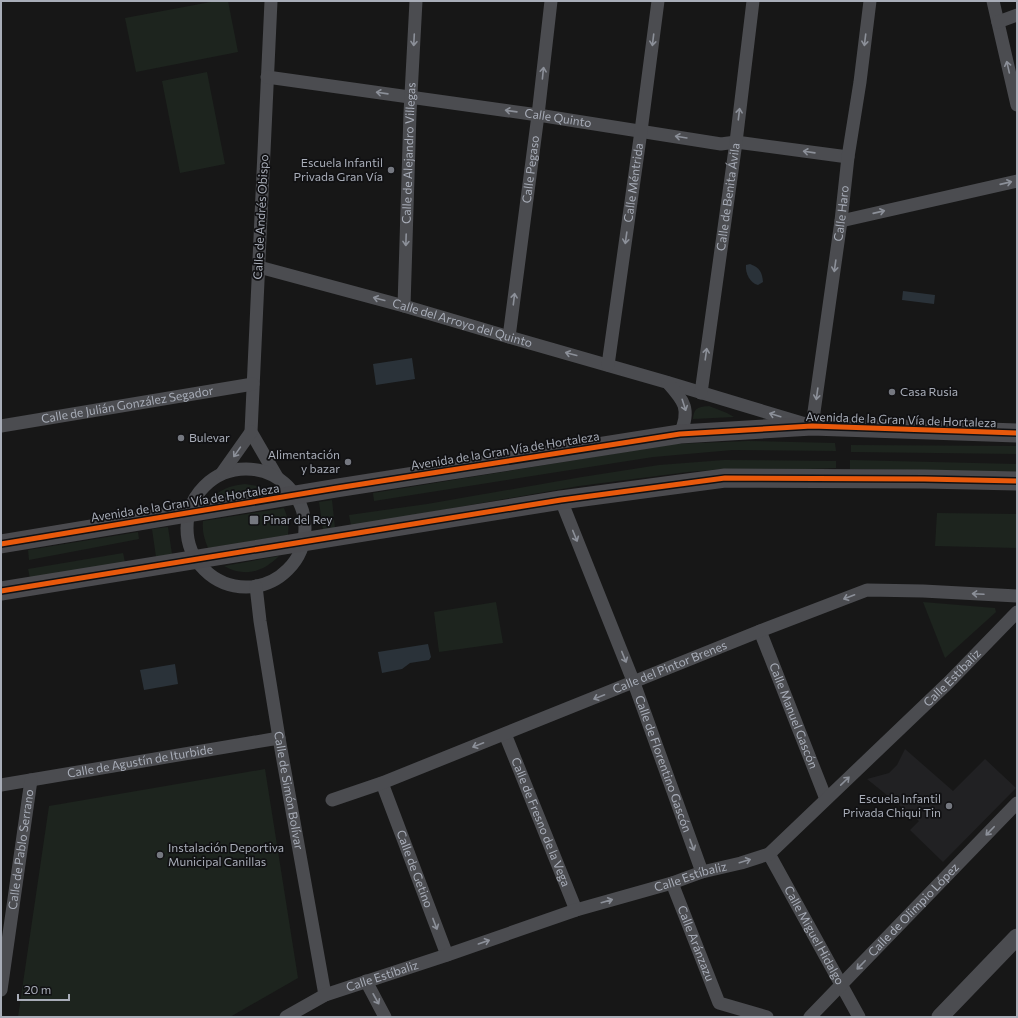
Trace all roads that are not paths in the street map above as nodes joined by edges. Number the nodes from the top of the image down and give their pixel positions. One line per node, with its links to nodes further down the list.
1 (270, 1): 10 (street, Calle de Andrés Obispo)
2 (416, 1): 11 (street, Calle de Alejandro Villegas, one-way to 11)
3 (551, 1): 13 (street, Calle Pegaso, one-way to 3)
4 (658, 1): 14 (street, Calle Méntrida, one-way to 14)
5 (753, 1): 15 (street, Calle de Benita Ávila, one-way to 5)
6 (870, 1): 16 (street, Calle Haro, one-way to 16)
7 (993, 1): 9 (street)
8 (1017, 16): 9 (street)
9 (998, 22): 12 (street, one-way to 9)
10 (267, 77): 11 (street, Calle Quinto, one-way to 10); 19 (street, Calle de Andrés Obispo)
11 (411, 97): 13 (street, Calle Quinto, one-way to 11); 20 (street, Calle de Alejandro Villegas, one-way to 20)
12 (1017, 105)
13 (538, 116): 14 (street, Calle Quinto); 21 (street, Calle Pegaso, one-way to 13)
14 (641, 131): 15 (street, Calle Quinto, one-way to 14); 22 (street, Calle Méntrida, one-way to 22)
15 (736, 142): 16 (street, Calle Quinto, one-way to 15); 25 (street, Calle de Benita Ávila, one-way to 15)
16 (848, 157): 18 (street, Calle Haro)
17 (1017, 181): 18 (street, one-way to 17)
18 (841, 221): 27 (street, Calle Haro, one-way to 27)
19 (259, 267): 20 (street, Calle del Arroyo del Quinto, one-way to 19); 24 (street, Calle de Andrés Obispo)
20 (404, 306): 21 (street, Calle del Arroyo del Quinto)
21 (509, 337): 22 (street, Calle del Arroyo del Quinto, one-way to 21)
22 (608, 365): 23 (street, Calle del Arroyo del Quinto)
23 (666, 382): 25 (street, Calle del Arroyo del Quinto); 30 (street, Calle del Arroyo del Quinto, one-way to 30)
24 (253, 384): 26 (street, Calle de Julián González Segador); 28 (street, Calle de Andrés Obispo)
25 (701, 393): 27 (street, Calle del Arroyo del Quinto, one-way to 25)
26 (1, 426)
27 (812, 426): 29 (main road, Avenida de la Gran Vía de Hortaleza); 30 (main road, Avenida de la Gran Vía de Hortaleza)
28 (251, 432): 31 (street, one-way to 31); 32 (street)
29 (1017, 433)
30 (680, 434): 34 (main road, Avenida de la Gran Vía de Hortaleza)
31 (222, 473): 32 (street); 36 (street)
32 (277, 477): 34 (street)
33 (1017, 482): 35 (main road)
34 (296, 495): 36 (main road, Avenida de la Gran Vía de Hortaleza); 37 (street)
35 (561, 500): 37 (main road); 45 (street, Calle de Florentino Gascón, one-way to 45)
36 (189, 513): 38 (main road, Avenida de la Gran Vía de Hortaleza); 39 (street)
37 (303, 542): 39 (main road); 40 (street)
38 (1, 544)
39 (196, 560): 40 (street); 41 (main road)
40 (256, 586): 47 (street, Calle de Simón Bolívar)
41 (1, 591)
42 (1017, 596): 44 (street, Calle del Pintor Brenes, one-way to 44)
43 (1017, 612): 51 (street, Calle Estíbaliz, one-way to 43)
44 (760, 631): 45 (street, Calle del Pintor Brenes); 51 (street, Calle Manuel Gascón)
45 (634, 683): 46 (street, Calle del Pintor Brenes, one-way to 46); 55 (street, Calle de Florentino Gascón, one-way to 55)
46 (506, 734): 49 (street, Calle del Pintor Brenes, one-way to 49); 57 (street, Calle de Fresno de la Vega)
47 (279, 738): 48 (street, Calle de Agustín de Iturbide); 63 (street, Calle de Simón Bolívar)
48 (31, 780): 50 (street, Calle de Agustín de Iturbide); 62 (street, Calle de Pablo Serrano)
49 (382, 783): 52 (street, Calle del Pintor Brenes); 59 (street, Calle de Getino, one-way to 59)
50 (1, 785)
51 (826, 799): 54 (street, Calle Estíbaliz)
52 (332, 800)
53 (1017, 803): 61 (street, Calle de Olimpio López, one-way to 61)
54 (769, 854): 55 (street, Calle Estíbaliz, one-way to 54); 61 (street, Calle Miguel Hidalgo)
55 (702, 872): 56 (street, Calle Estíbaliz)
56 (672, 883): 57 (street, Calle Estíbaliz, one-way to 56); 66 (street, Calle Aránzazu)
57 (576, 910): 59 (street, Calle Estíbaliz, one-way to 57)
58 (1017, 937): 69 (street)
59 (447, 955): 60 (street, Calle Estíbaliz)
60 (366, 981): 63 (street, Calle Estíbaliz); 65 (street, one-way to 65)
61 (841, 985): 67 (street, Calle de Olimpio López); 68 (street, Calle Miguel Hidalgo)
62 (1, 990)
63 (325, 995): 64 (street, Calle Estíbaliz)
64 (286, 1017)
65 (386, 1017)
66 (767, 1017)
67 (810, 1017)
68 (859, 1017)
69 (940, 1017)

